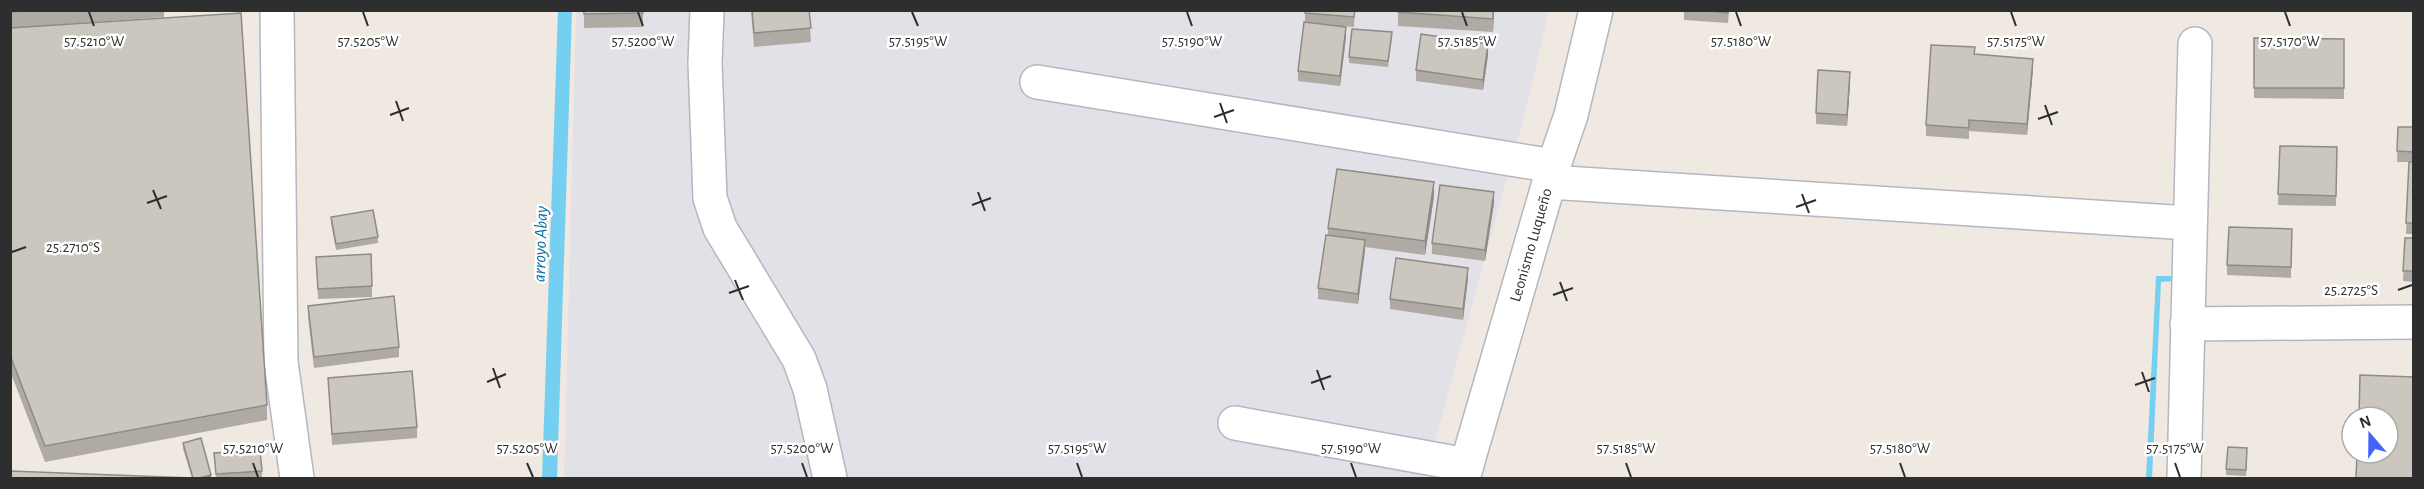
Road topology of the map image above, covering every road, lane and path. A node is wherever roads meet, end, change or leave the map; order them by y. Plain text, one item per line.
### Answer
1 (277, 10) edge
2 (706, 10) edge
3 (1596, 10) edge
4 (2195, 44) dead end
5 (1037, 82) dead end
6 (1551, 174) junction
7 (2189, 223) junction
8 (2414, 322) edge
9 (2187, 324) junction
10 (1235, 423) dead end
11 (1465, 472) edge
12 (297, 478) edge
13 (830, 478) edge
14 (2184, 478) edge

1 - 12 street
2 - 13 street
3 - 6 street, Leonismo Luqueño
4 - 7 street
5 - 6 street
6 - 7 street
6 - 11 street, Leonismo Luqueño
7 - 9 street
8 - 9 street
9 - 14 street
10 - 11 street

